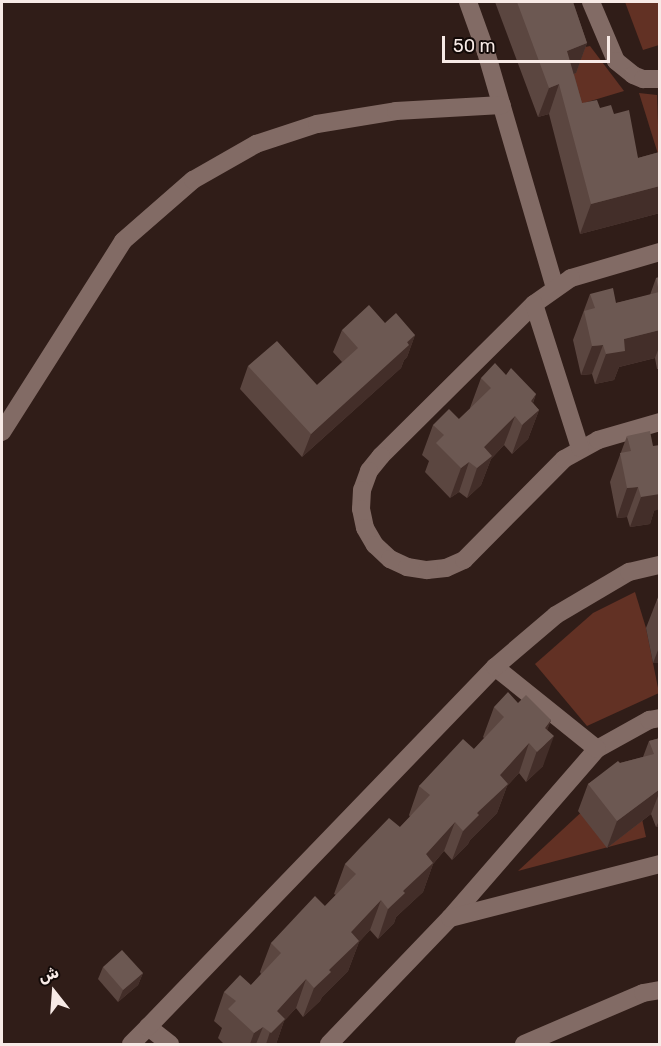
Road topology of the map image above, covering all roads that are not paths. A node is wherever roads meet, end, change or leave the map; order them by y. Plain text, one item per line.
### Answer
1 (468, 2) edge
2 (591, 2) edge
3 (660, 79) edge
4 (502, 105) junction
5 (660, 252) edge
6 (555, 288) junction
7 (534, 304) junction
8 (660, 422) edge
9 (2, 432) edge
10 (580, 448) junction
11 (660, 565) edge
12 (495, 667) junction
13 (660, 718) edge
14 (597, 749) junction
15 (660, 864) edge
16 (450, 918) junction
17 (660, 990) edge
18 (148, 1027) junction
19 (131, 1044) edge
20 (170, 1044) edge
21 (329, 1044) edge
22 (524, 1044) edge

1 - 4 street
2 - 3 street
4 - 6 street
4 - 9 street
5 - 6 street
6 - 7 street
7 - 10 street
7 - 10 street
8 - 10 street
11 - 12 street
12 - 14 street
12 - 18 street
13 - 14 street
14 - 16 street
15 - 16 street
16 - 21 street
17 - 22 street
18 - 19 street
18 - 20 street

